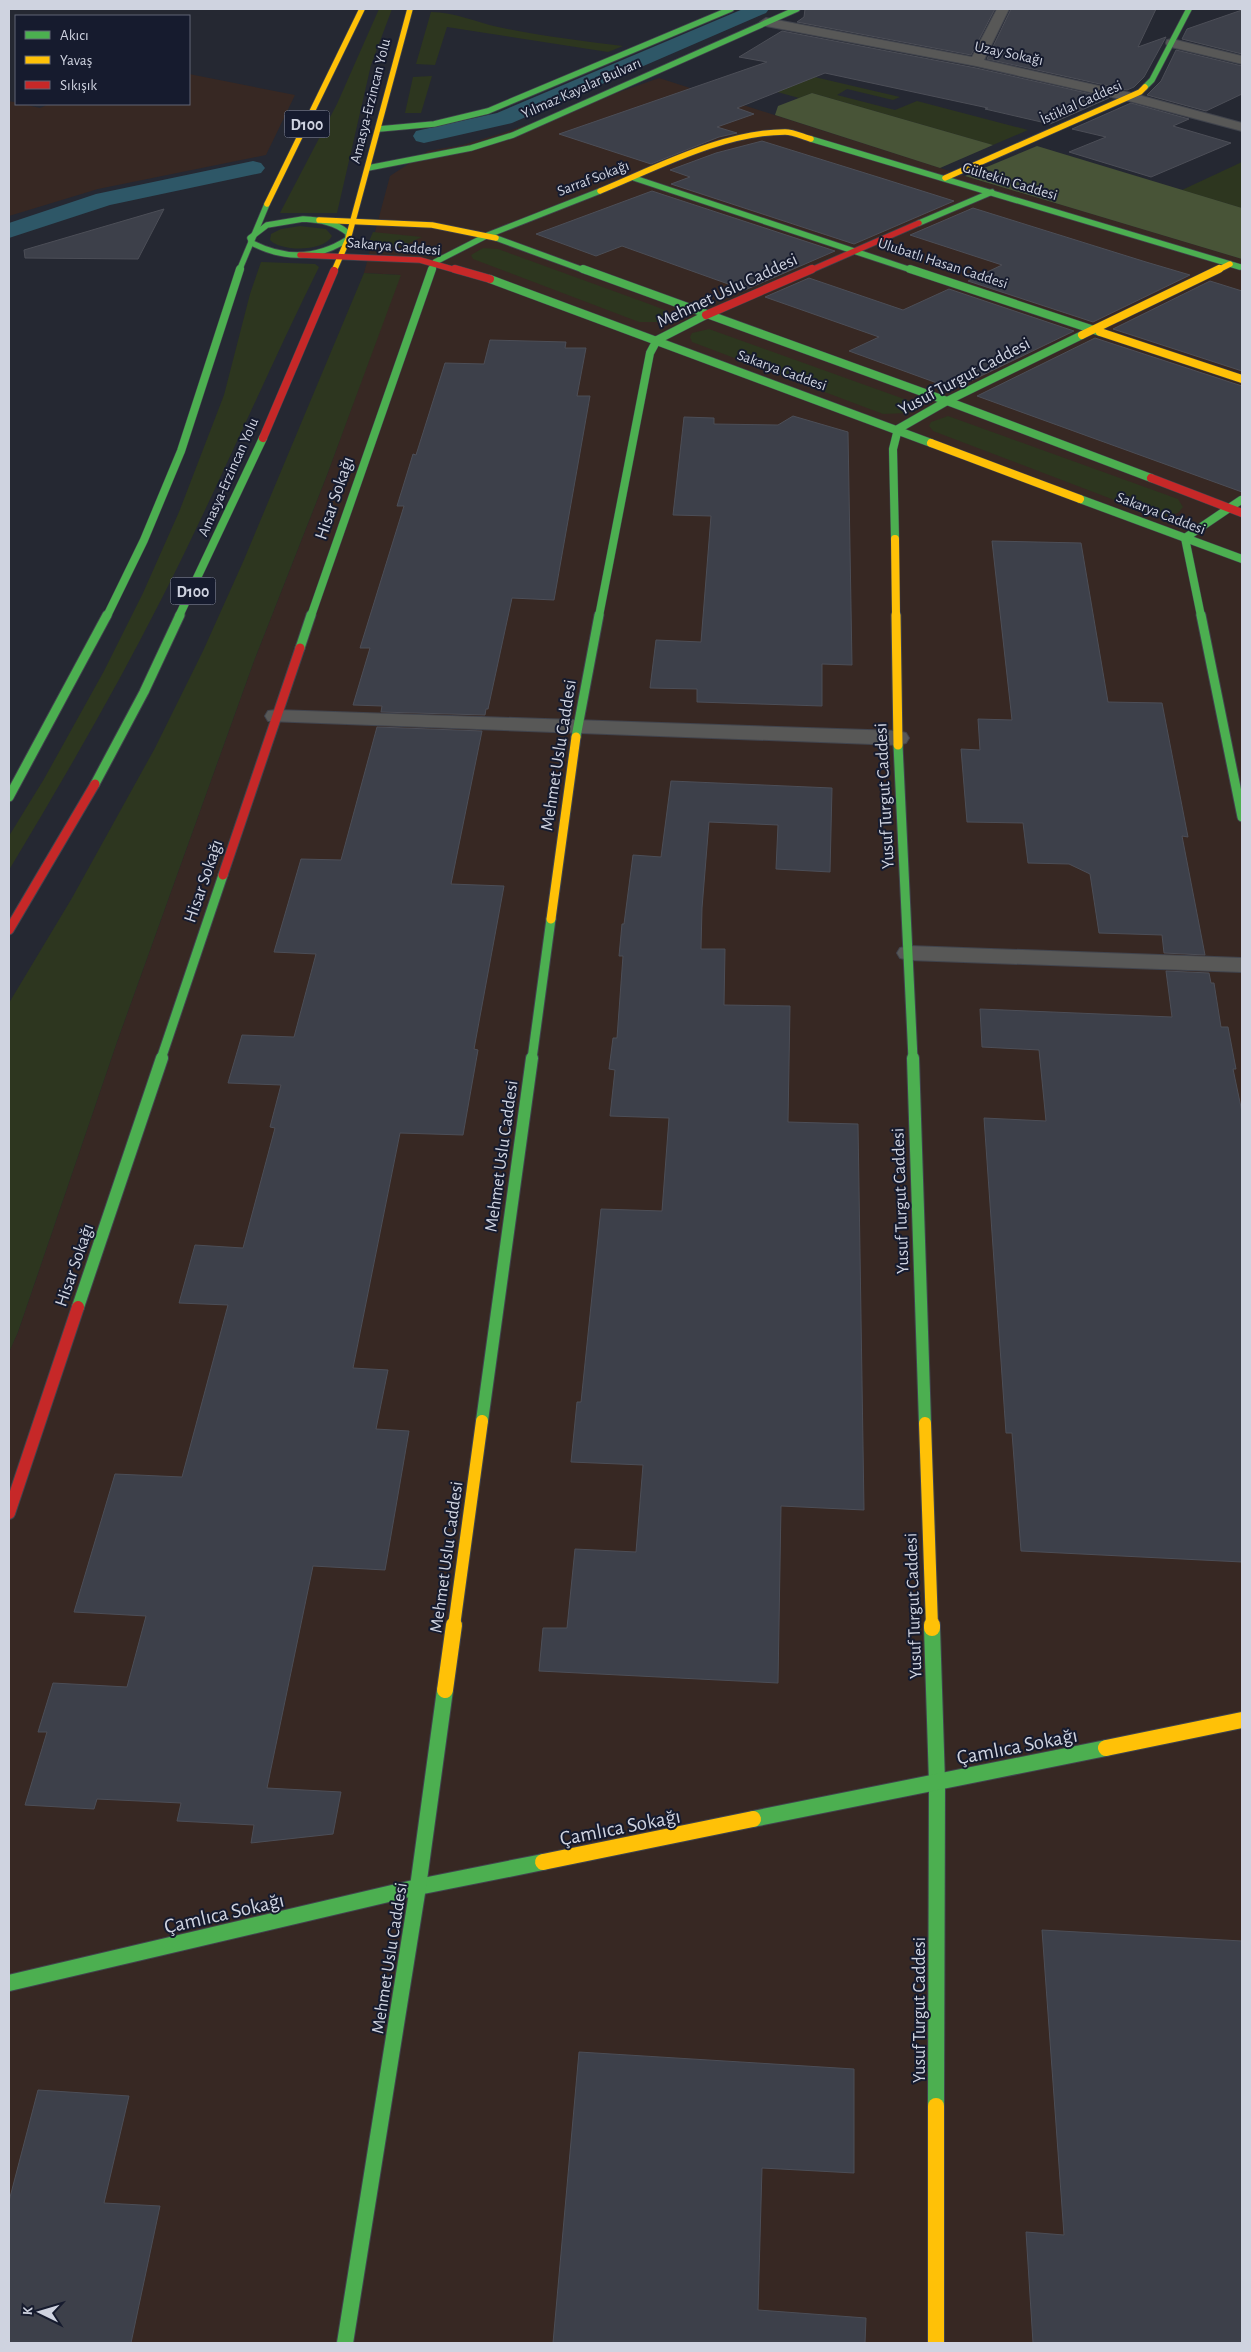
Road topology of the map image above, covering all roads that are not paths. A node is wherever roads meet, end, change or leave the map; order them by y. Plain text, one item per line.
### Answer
1 (362, 9) edge
2 (410, 9) edge
3 (731, 9) edge
4 (797, 9) edge
5 (1003, 9) edge
6 (1189, 9) edge
7 (766, 22) junction
8 (1172, 43) junction
9 (1242, 60) edge
10 (976, 62) junction
11 (1131, 97) junction
12 (1242, 127) edge
13 (379, 129) junction
14 (767, 133) joint
15 (368, 168) junction
16 (634, 178) junction
17 (945, 178) junction
18 (992, 192) junction
19 (319, 220) junction
20 (353, 221) junction
21 (488, 235) junction
22 (250, 238) junction
23 (348, 239) junction
24 (857, 250) junction
25 (300, 255) junction
26 (340, 256) junction
27 (435, 262) junction
28 (1230, 264) junction
29 (1242, 268) edge
30 (707, 314) junction
31 (1094, 329) junction
32 (658, 340) junction
33 (1242, 379) edge
34 (947, 401) junction
35 (898, 430) junction
36 (1242, 499) edge
37 (1228, 508) junction
38 (1242, 513) edge
39 (1185, 538) junction
40 (1242, 559) edge
41 (276, 716) junction
42 (578, 726) junction
43 (898, 738) junction
44 (9, 797) edge
45 (1242, 817) edge
46 (9, 930) edge
47 (909, 953) junction
48 (1242, 965) edge
49 (9, 1513) edge
50 (1242, 1720) edge
51 (937, 1782) junction
52 (418, 1886) junction
53 (9, 1983) edge
54 (345, 2343) edge
55 (936, 2343) edge

1 - 22 main road, Amasya-Erzincan Yolu / D100
2 - 13 main road, Amasya-Erzincan Yolu / D100
3 - 13 main road, Yılmaz Kayalar Bulvarı
4 - 7 main road, Yılmaz Kayalar Bulvarı
5 - 10 street
6 - 8 main road, İstiklal Caddesi
7 - 10 street, Uzay Sokağı
7 - 15 main road, Yılmaz Kayalar Bulvarı
8 - 9 street
8 - 11 main road, İstiklal Caddesi
10 - 11 street, Uzay Sokağı
11 - 12 street, Uzay Sokağı
11 - 17 main road, İstiklal Caddesi
13 - 15 main road, Amasya-Erzincan Yolu / D100
14 - 16 main road, Sarraf Sokağı
14 - 17 main road, Gültekin Caddesi
15 - 20 main road, Amasya-Erzincan Yolu / D100
16 - 21 main road, Sarraf Sokağı
16 - 24 main road, Ulubatlı Hasan Caddesi
17 - 18 main road, Gültekin Caddesi
18 - 24 main road, Mehmet Uslu Caddesi
18 - 28 main road, Gültekin Caddesi
19 - 20 main road, Sakarya Caddesi
19 - 22 main road
19 - 23 main road
20 - 21 main road, Sakarya Caddesi
20 - 23 main road, Amasya-Erzincan Yolu / D100
21 - 27 main road, Sarraf Sokağı
21 - 30 main road, Sakarya Caddesi
22 - 25 main road
22 - 44 main road, Amasya-Erzincan Yolu / D100
23 - 25 main road
23 - 26 main road, Amasya-Erzincan Yolu / D100
24 - 30 main road, Mehmet Uslu Caddesi
24 - 31 main road, Ulubatlı Hasan Caddesi
25 - 26 main road, Sakarya Caddesi
26 - 27 main road, Sakarya Caddesi
26 - 46 main road, Amasya-Erzincan Yolu / D100
27 - 32 main road, Sakarya Caddesi
27 - 41 main road, Hisar Sokağı
28 - 29 main road, Gültekin Caddesi
28 - 31 main road, Yusuf Turgut Caddesi
30 - 32 main road, Mehmet Uslu Caddesi
30 - 34 main road, Sakarya Caddesi
31 - 33 main road, Ulubatlı Hasan Caddesi
31 - 34 main road, Yusuf Turgut Caddesi
32 - 35 main road, Sakarya Caddesi
32 - 42 main road, Mehmet Uslu Caddesi
34 - 35 main road, Yusuf Turgut Caddesi
34 - 37 main road, Sakarya Caddesi
35 - 39 main road, Sakarya Caddesi
35 - 43 main road, Yusuf Turgut Caddesi
36 - 37 main road
37 - 38 main road, Sakarya Caddesi
37 - 39 main road
39 - 40 main road, Sakarya Caddesi
39 - 45 main road
41 - 42 street
41 - 49 main road, Hisar Sokağı
42 - 43 street
42 - 52 main road, Mehmet Uslu Caddesi
43 - 47 main road, Yusuf Turgut Caddesi
47 - 48 street
47 - 51 main road, Yusuf Turgut Caddesi
50 - 51 main road, Çamlıca Sokağı
51 - 52 main road, Çamlıca Sokağı
51 - 55 main road, Yusuf Turgut Caddesi
52 - 53 main road, Çamlıca Sokağı
52 - 54 main road, Mehmet Uslu Caddesi

